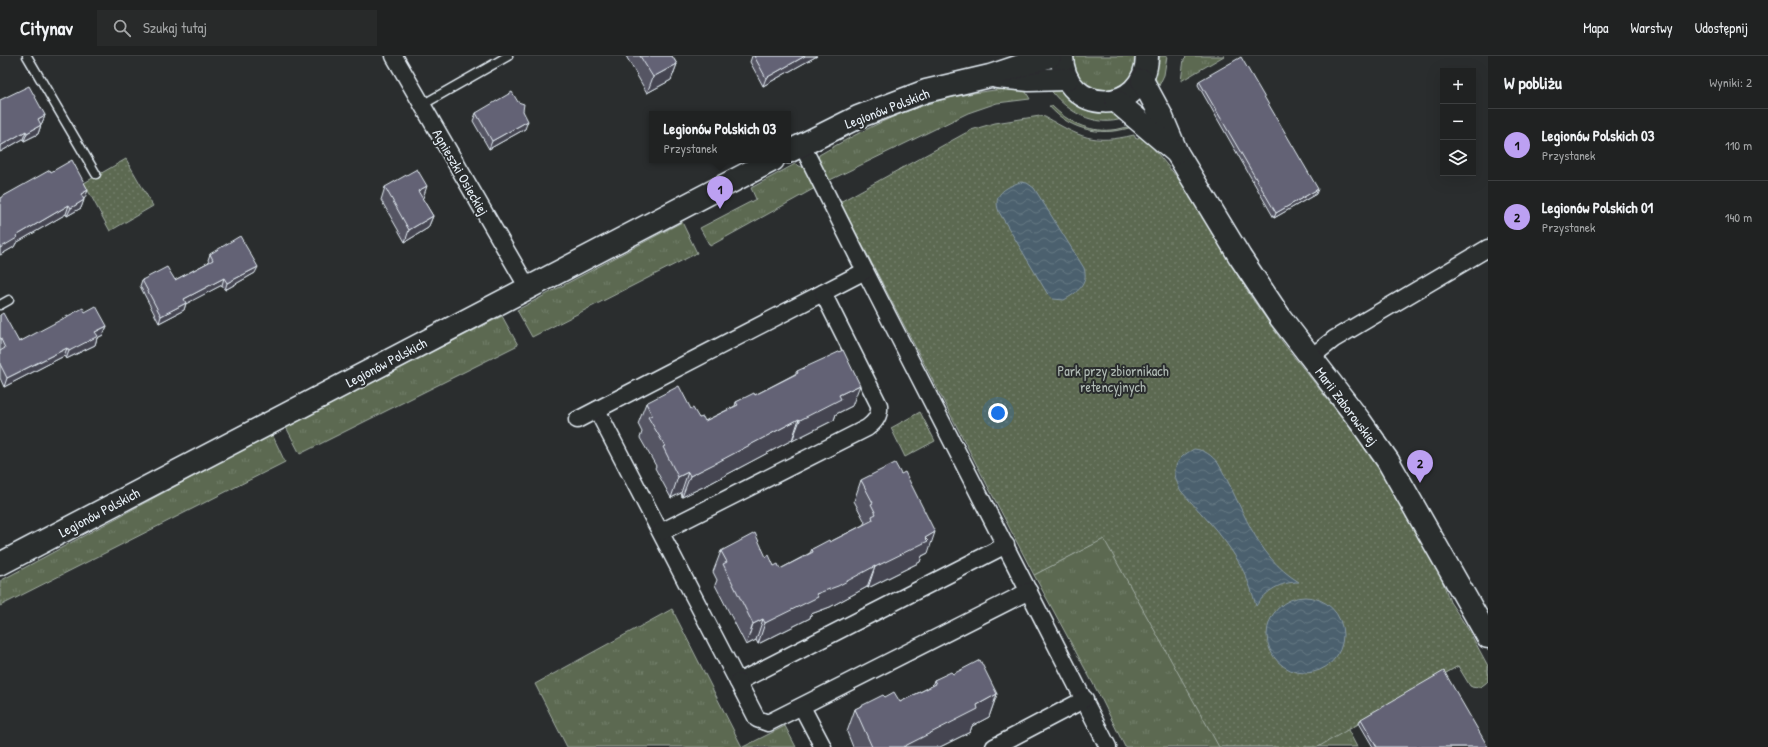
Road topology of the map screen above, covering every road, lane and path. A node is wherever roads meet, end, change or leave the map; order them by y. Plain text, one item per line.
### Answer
1 (27, 56) edge
2 (394, 56) edge
3 (508, 56) edge
4 (1050, 56) edge
5 (1062, 56) edge
6 (1147, 56) edge
7 (990, 76) junction
8 (1066, 79) junction
9 (1142, 80) junction
10 (1116, 101) junction
11 (422, 105) junction
12 (795, 148) edge
13 (1177, 153) junction
14 (767, 163) edge
15 (96, 174) dead end
16 (1488, 248) edge
17 (865, 271) junction
18 (528, 288) junction
19 (822, 293) junction
20 (9, 300) dead end
21 (0, 305) edge
22 (1310, 358) junction
23 (596, 410) junction
24 (576, 420) dead end
25 (661, 532) junction
26 (1006, 545) junction
27 (0, 564) edge
28 (1030, 591) junction
29 (1488, 637) edge
30 (738, 682) junction
31 (1085, 699) junction
32 (802, 707) junction
33 (823, 747) edge
34 (994, 747) edge
35 (1108, 747) edge

1 - 15 lane
2 - 11 street, Agnieszki Osieckiej
3 - 11 lane
4 - 7 street, Legionów Polskich
5 - 8 street
6 - 9 street
7 - 8 street, Legionów Polskich
7 - 12 street, Legionów Polskich
8 - 10 street
9 - 10 street
9 - 13 street
10 - 13 street
11 - 18 street, Agnieszki Osieckiej
12 - 17 street
13 - 22 street
14 - 18 street, Legionów Polskich
16 - 22 street, Marii Zaborowskiej
17 - 19 street
17 - 26 street
18 - 27 street, Legionów Polskich
19 - 23 street
19 - 25 street
20 - 21 lane
22 - 29 street, Marii Zaborowskiej
23 - 24 street
23 - 25 street
25 - 30 street
26 - 28 street
26 - 30 street
28 - 31 street
28 - 32 street
30 - 32 street
31 - 34 street
31 - 35 street
32 - 33 street

